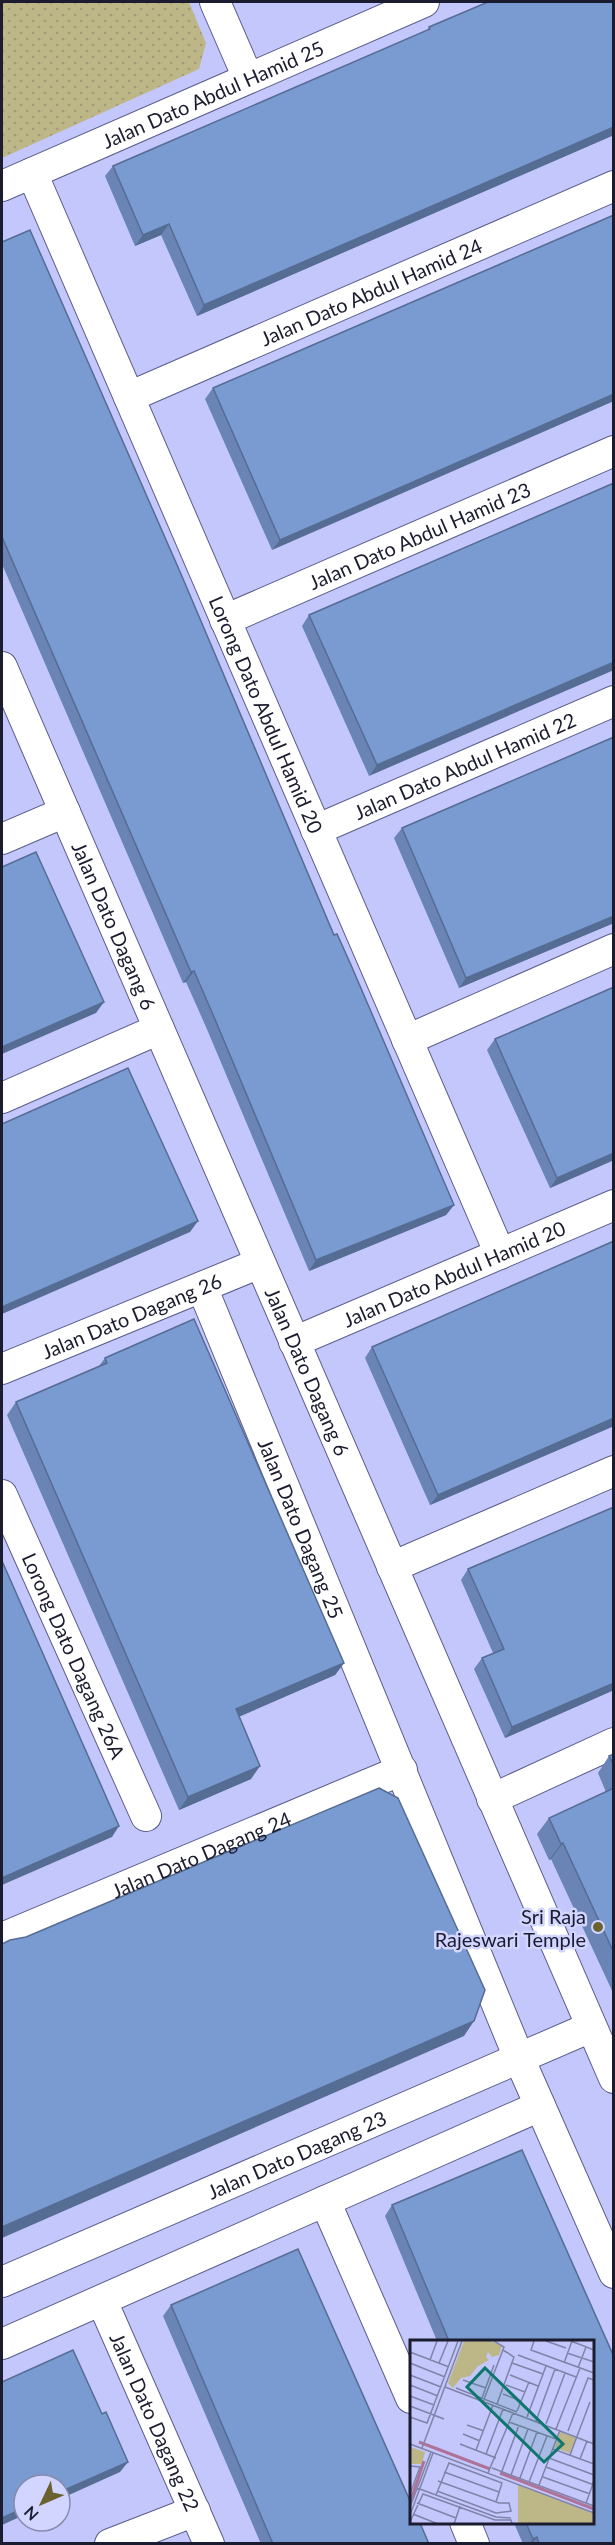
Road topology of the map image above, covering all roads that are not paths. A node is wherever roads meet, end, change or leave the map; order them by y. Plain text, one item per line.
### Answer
1 (215, 2) edge
2 (424, 2) edge
3 (248, 78) junction
4 (32, 173) junction
5 (2, 186) edge
6 (614, 186) edge
7 (129, 397) junction
8 (614, 451) edge
9 (225, 620) junction
10 (2, 667) edge
11 (614, 701) edge
12 (65, 812) junction
13 (316, 831) junction
14 (2, 839) edge
15 (614, 949) edge
16 (159, 1029) junction
17 (407, 1040) junction
18 (2, 1098) edge
19 (614, 1205) edge
20 (500, 1254) junction
21 (260, 1263) junction
22 (202, 1287) junction
23 (294, 1342) junction
24 (2, 1369) edge
25 (614, 1471) edge
26 (2, 1495) edge
27 (392, 1567) junction
28 (614, 1743) edge
29 (402, 1770) junction
30 (492, 1799) junction
31 (146, 1816) dead end
32 (2, 1938) edge
33 (591, 2027) junction
34 (519, 2058) junction
35 (614, 2078) edge
36 (540, 2106) junction
37 (325, 2201) junction
38 (614, 2273) edge
39 (2, 2282) edge
40 (102, 2301) junction
41 (2, 2344) edge
42 (410, 2396) edge
43 (195, 2511) junction
44 (465, 2524) edge
45 (110, 2544) edge
46 (209, 2544) edge
47 (474, 2544) edge

1 - 3 street
2 - 3 street, Jalan Dato Abdul Hamid 25
3 - 4 street, Jalan Dato Abdul Hamid 25
4 - 5 street, Jalan Dato Abdul Hamid 25
4 - 7 street, Lorong Dato Abdul Hamid 20
6 - 7 street, Jalan Dato Abdul Hamid 24
7 - 9 street, Lorong Dato Abdul Hamid 20
8 - 9 street, Jalan Dato Abdul Hamid 23
9 - 13 street, Lorong Dato Abdul Hamid 20
10 - 12 street, Jalan Dato Dagang 6
11 - 13 street, Jalan Dato Abdul Hamid 22
12 - 14 street
12 - 16 street, Jalan Dato Dagang 6
13 - 17 street, Lorong Dato Abdul Hamid 20
15 - 17 street
16 - 18 street
16 - 21 street, Jalan Dato Dagang 6
17 - 20 street, Lorong Dato Abdul Hamid 20
19 - 20 street, Jalan Dato Abdul Hamid 20
20 - 23 street, Jalan Dato Abdul Hamid 20
21 - 22 street, Jalan Dato Dagang 26
21 - 23 street, Jalan Dato Dagang 6
22 - 24 street, Jalan Dato Dagang 26
22 - 29 street, Jalan Dato Dagang 25
23 - 27 street, Jalan Dato Dagang 6
25 - 27 street
26 - 31 street, Lorong Dato Dagang 26A
27 - 30 street, Jalan Dato Dagang 6
28 - 30 street
29 - 32 street, Jalan Dato Dagang 24
29 - 34 street, Jalan Dato Dagang 25
30 - 33 street, Jalan Dato Dagang 6
33 - 34 street, Jalan Dato Dagang 23
33 - 35 street, Jalan Dato Dagang 6
34 - 36 street
34 - 39 street, Jalan Dato Dagang 23
36 - 37 street
36 - 38 street
37 - 40 street
37 - 42 street
40 - 41 street
40 - 43 street, Jalan Dato Dagang 22
43 - 45 street
43 - 46 street, Jalan Dato Dagang 22
44 - 47 street

